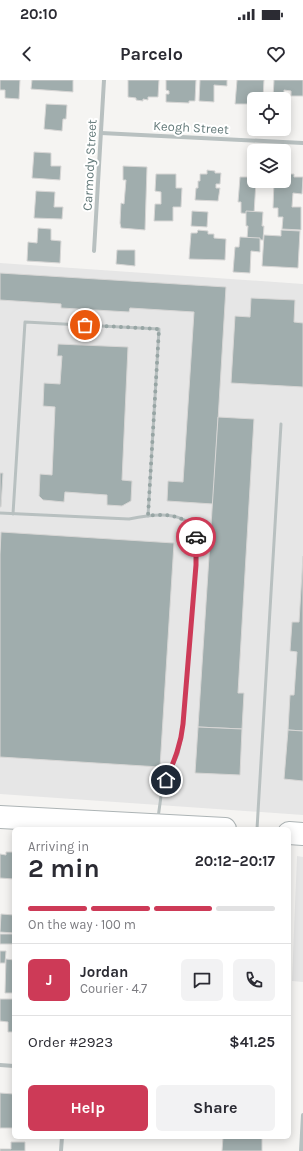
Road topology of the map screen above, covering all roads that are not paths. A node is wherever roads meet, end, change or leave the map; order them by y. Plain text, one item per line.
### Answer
1 (104, 80) edge
2 (101, 132) junction
3 (303, 143) edge
4 (94, 251) dead end
5 (281, 424) dead end
6 (0, 513) edge
7 (13, 514) junction
8 (148, 516) junction
9 (0, 817) edge
10 (84, 825) edge
11 (158, 825) junction
12 (192, 827) edge
13 (257, 827) edge
14 (291, 833) edge
15 (303, 834) edge
16 (0, 1065) edge
17 (12, 1066) edge
18 (303, 1115) edge
19 (62, 1139) edge
20 (61, 1151) edge
21 (301, 1151) edge

1 - 2 street, Carmody Street
2 - 3 street, Keogh Street
2 - 4 street, Carmody Street
5 - 13 lane
6 - 7 lane
7 - 8 lane
7 - 8 lane
8 - 11 lane
9 - 10 main road
10 - 11 main road
11 - 12 main road
14 - 15 main road
16 - 17 street
18 - 21 street
19 - 20 street

